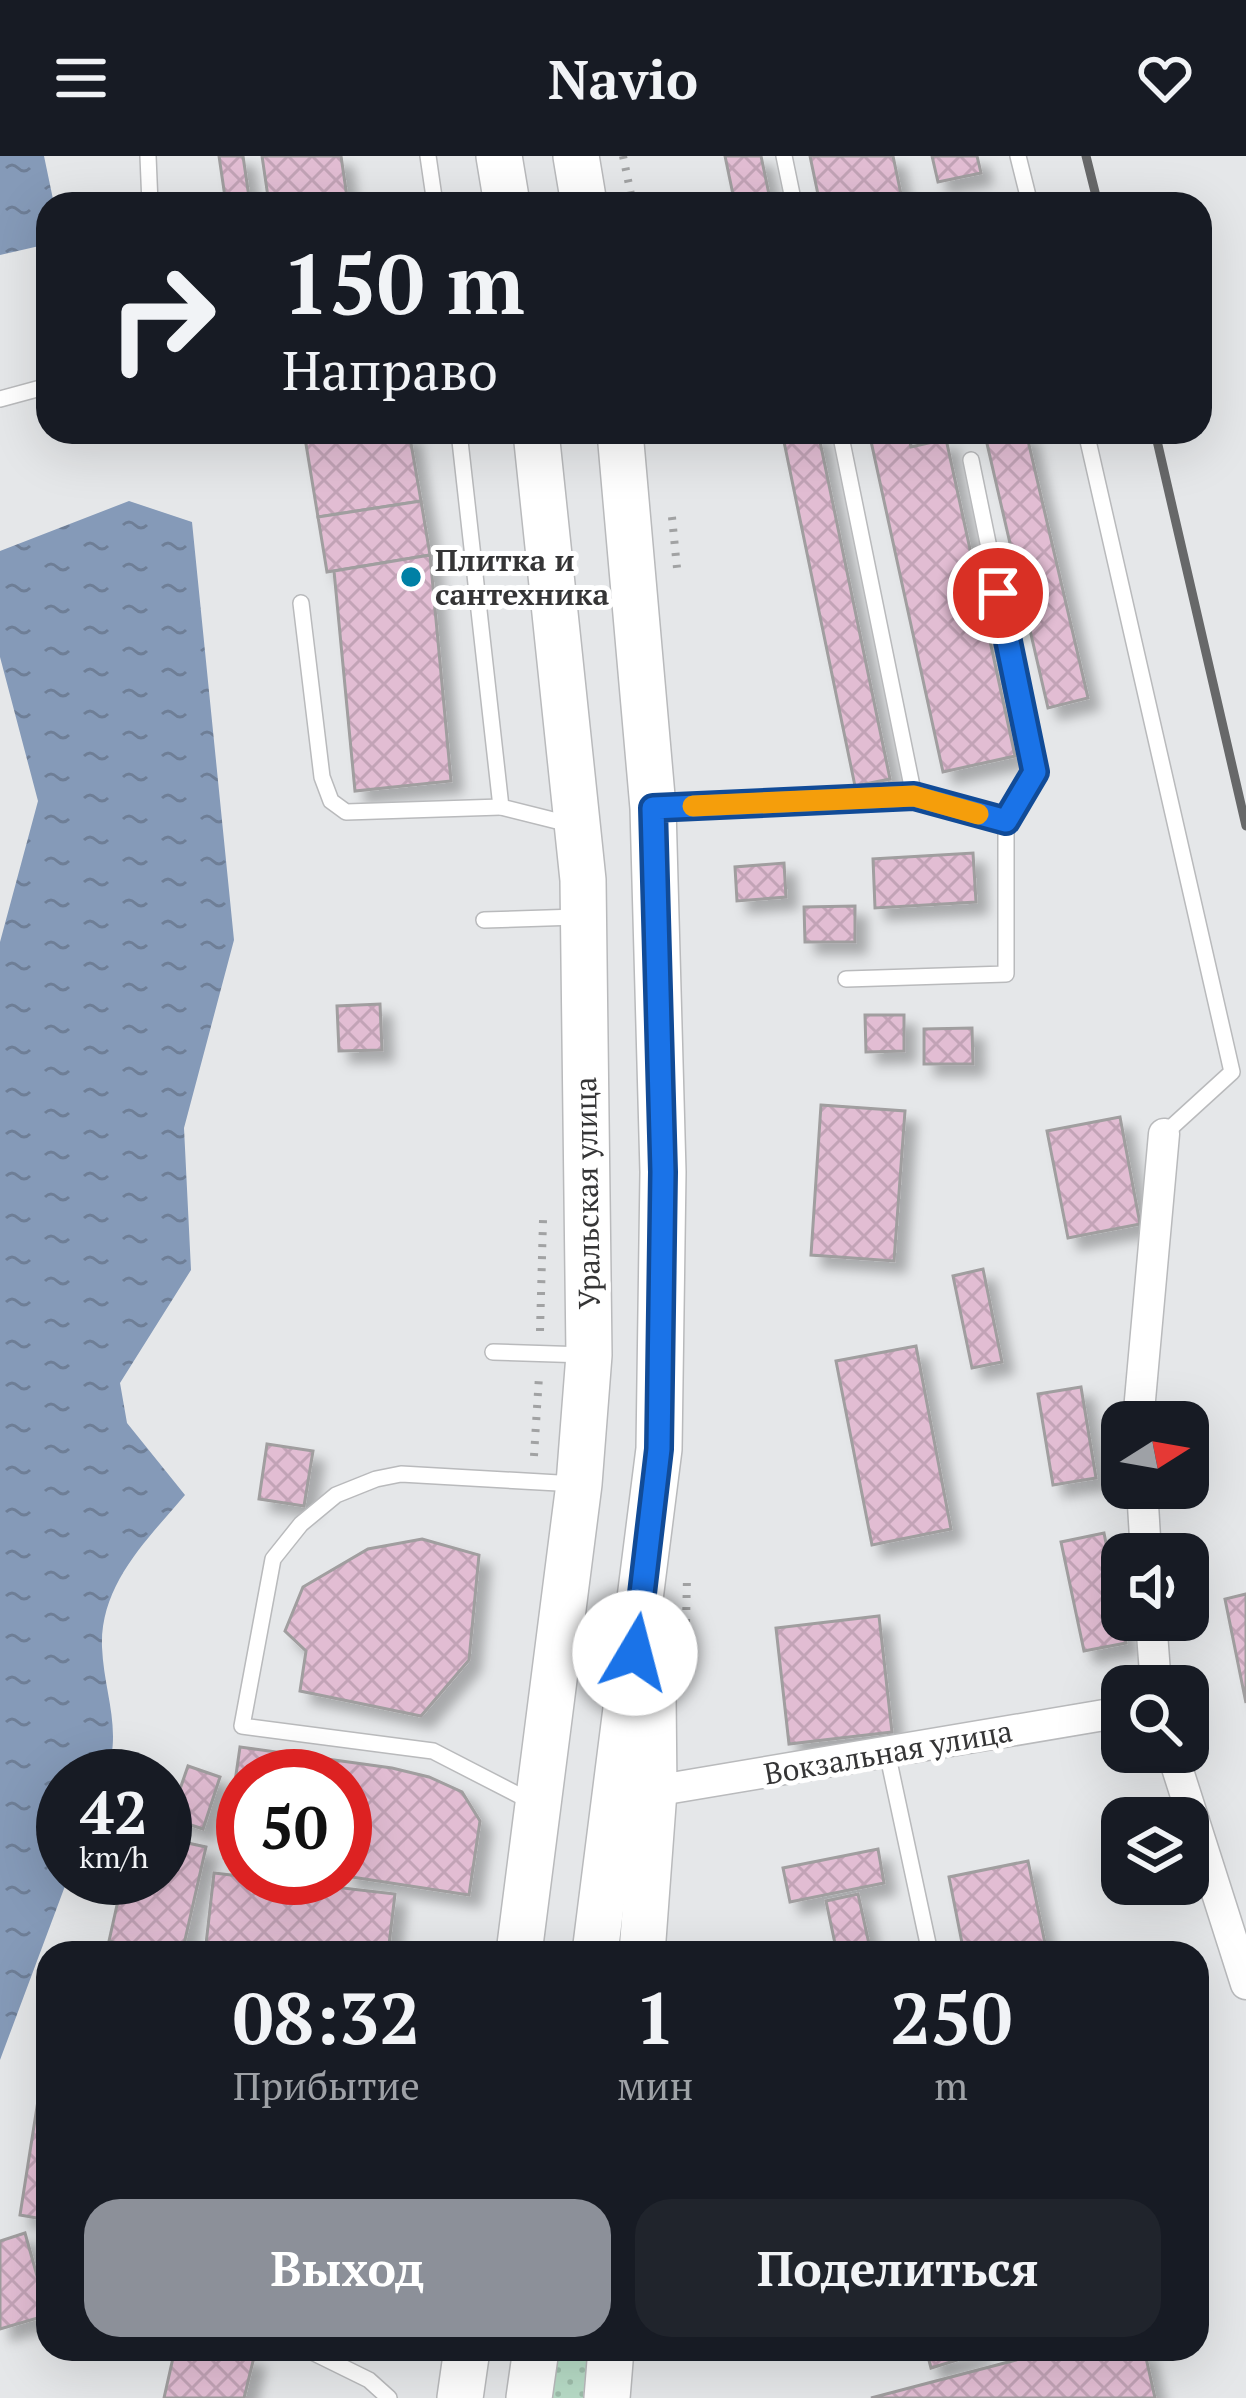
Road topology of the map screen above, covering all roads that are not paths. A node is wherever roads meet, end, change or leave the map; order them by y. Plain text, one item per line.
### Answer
1 (148, 156) edge
2 (428, 156) edge
3 (499, 156) edge
4 (576, 156) edge
5 (784, 156) edge
6 (1018, 156) edge
7 (150, 192) edge
8 (433, 192) edge
9 (505, 192) edge
10 (582, 192) edge
11 (792, 192) edge
12 (1027, 192) edge
13 (36, 389) edge
14 (0, 399) edge
15 (460, 444) edge
16 (537, 444) edge
17 (621, 444) edge
18 (842, 444) edge
19 (1089, 444) edge
20 (971, 460) dead end
21 (301, 603) dead end
22 (914, 796) junction
23 (500, 807) junction
24 (653, 808) junction
25 (1006, 821) junction
26 (578, 826) junction
27 (584, 916) junction
28 (484, 920) dead end
29 (846, 980) dead end
30 (1164, 1134) joint
31 (493, 1352) dead end
32 (589, 1354) junction
33 (1140, 1401) edge
34 (579, 1484) junction
35 (652, 1524) junction
36 (1101, 1716) edge
37 (887, 1752) junction
38 (1179, 1773) edge
39 (654, 1791) junction
40 (540, 1807) junction
41 (521, 1941) edge
42 (597, 1941) edge
43 (643, 1941) edge
44 (927, 1941) edge
45 (1246, 1984) edge
46 (330, 2361) edge
47 (465, 2361) edge
48 (534, 2361) edge
49 (610, 2361) edge
50 (389, 2398) edge
51 (460, 2398) edge
52 (529, 2398) edge
53 (608, 2398) edge

1 - 7 lane
2 - 8 lane
3 - 9 main road
4 - 10 main road
5 - 11 lane
6 - 12 lane
13 - 14 lane
15 - 23 lane
16 - 26 main road, Уральская улица
17 - 24 main road
18 - 22 lane
19 - 30 lane
20 - 25 lane
21 - 23 lane
22 - 24 lane
22 - 25 lane
23 - 26 lane
24 - 35 main road
25 - 29 lane
26 - 27 main road, Уральская улица
27 - 28 lane
27 - 32 main road, Уральская улица
30 - 33 street
31 - 32 lane
32 - 34 main road, Уральская улица
34 - 40 main road, Уральская улица
34 - 40 lane
35 - 39 main road
35 - 42 main road
36 - 37 street, Вокзальная улица
37 - 39 street, Вокзальная улица
37 - 44 lane
38 - 45 street
39 - 43 main road
40 - 41 main road, Уральская улица
46 - 50 lane
47 - 51 main road
48 - 52 main road
49 - 53 main road

